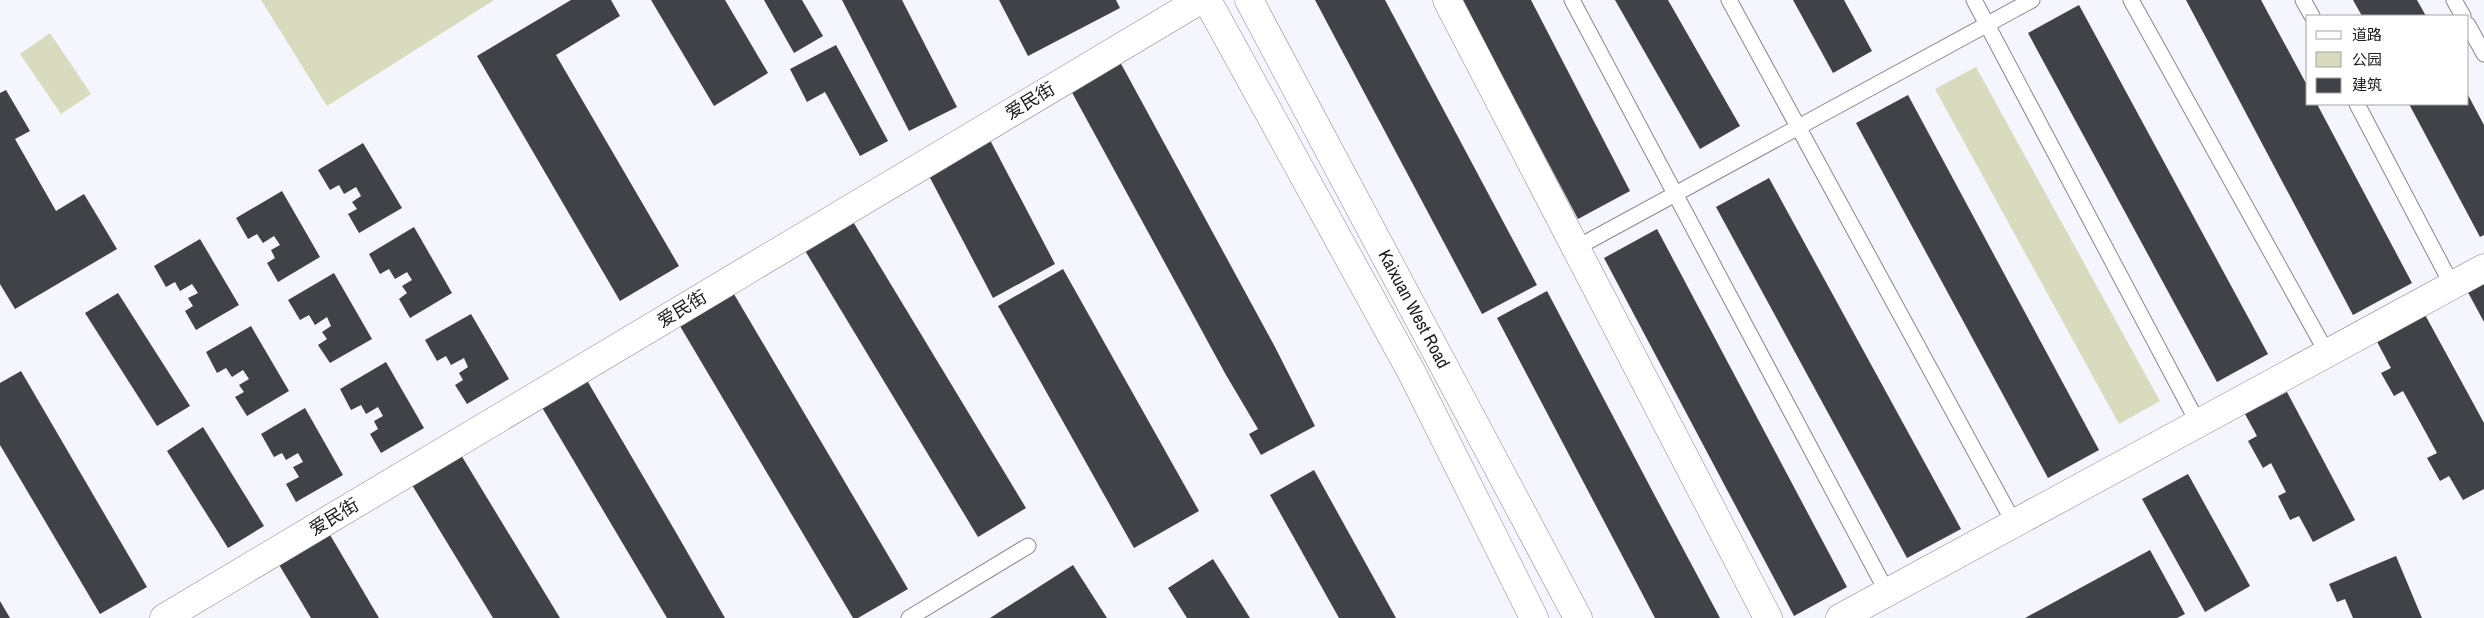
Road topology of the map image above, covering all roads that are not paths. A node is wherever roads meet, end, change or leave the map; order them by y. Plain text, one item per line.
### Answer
1 (1200, 0) edge
2 (1207, 0) edge
3 (1249, 0) edge
4 (1447, 0) edge
5 (1572, 0) edge
6 (1729, 0) edge
7 (1974, 0) edge
8 (2032, 0) edge
9 (2131, 0) edge
10 (2303, 0) edge
11 (2454, 0) edge
12 (2311, 15) edge
13 (2462, 15) edge
14 (1987, 25) junction
15 (2469, 27) edge
16 (2484, 54) edge
17 (2358, 105) edge
18 (1798, 127) junction
19 (1675, 194) junction
20 (1576, 248) junction
21 (2484, 268) edge
22 (2452, 286) junction
23 (2327, 353) junction
24 (2198, 424) junction
25 (2014, 523) junction
26 (1028, 546) dead end
27 (1887, 592) junction
28 (164, 618) edge
29 (908, 618) edge
30 (1534, 618) edge
31 (1578, 618) edge
32 (1768, 618) edge
33 (1840, 618) edge

1 - 28 street, 爱民街
2 - 30 street, Kaixuan West Road
3 - 31 street, Kaixuan West Road
4 - 20 street
5 - 19 lane
6 - 18 lane
7 - 14 lane
8 - 14 lane
9 - 23 lane
10 - 12 lane
11 - 13 lane
14 - 18 lane
14 - 24 lane
15 - 16 lane
17 - 22 lane
18 - 19 lane
18 - 25 lane
19 - 20 lane
19 - 27 lane
20 - 32 street
21 - 22 street
22 - 23 street
23 - 24 street
24 - 25 street
25 - 27 street
26 - 29 lane
27 - 33 street

